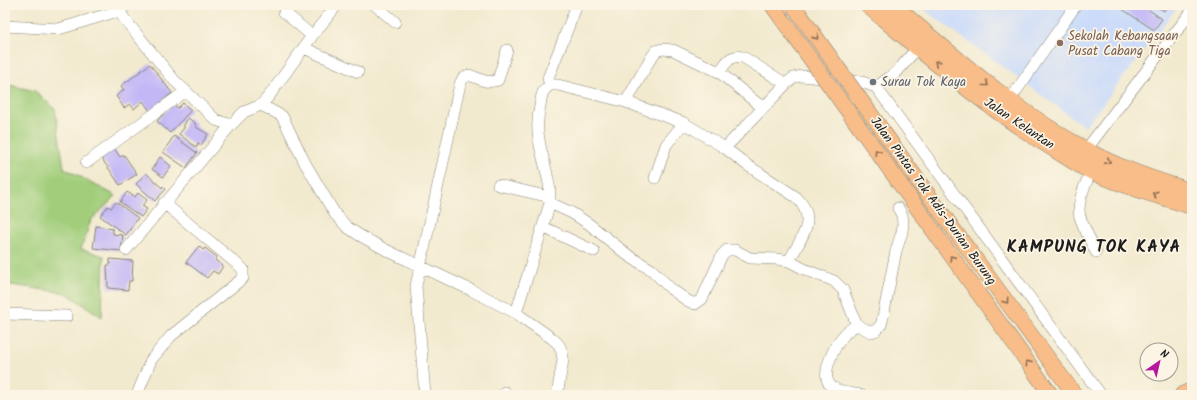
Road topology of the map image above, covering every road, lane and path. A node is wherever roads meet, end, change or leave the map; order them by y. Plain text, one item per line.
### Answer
1 (336, 5) edge
2 (375, 5) edge
3 (577, 5) edge
4 (772, 5) edge
5 (793, 5) edge
6 (868, 5) edge
7 (892, 5) edge
8 (1076, 5) edge
9 (123, 8) edge
10 (1192, 11) edge
11 (284, 12) dead end
12 (395, 22) dead end
13 (5, 26) edge
14 (312, 36) junction
15 (918, 47) junction
16 (304, 48) junction
17 (507, 50) dead end
18 (358, 72) dead end
19 (719, 72) junction
20 (786, 84) junction
21 (550, 85) junction
22 (876, 87) junction
23 (186, 91) junction
24 (1010, 101) junction
25 (626, 102) junction
26 (261, 105) junction
27 (763, 108) junction
28 (684, 123) junction
29 (231, 125) junction
30 (725, 148) junction
31 (1085, 151) junction
32 (86, 163) dead end
33 (1091, 171) junction
34 (655, 178) dead end
35 (498, 185) dead end
36 (1192, 192) edge
37 (550, 200) junction
38 (164, 203) junction
39 (1192, 206) edge
40 (898, 208) dead end
41 (543, 227) junction
42 (126, 250) dead end
43 (594, 251) dead end
44 (1096, 252) dead end
45 (789, 260) junction
46 (420, 266) junction
47 (516, 313) junction
48 (5, 314) edge
49 (67, 316) dead end
50 (857, 326) junction
51 (1192, 391) edge
52 (137, 395) edge
53 (425, 395) edge
54 (557, 395) edge
55 (861, 395) edge
56 (1051, 395) edge
57 (1075, 395) edge
58 (1101, 395) edge
59 (1183, 395) edge

1 - 14 street
2 - 12 street
3 - 21 street
56 -> 4 main road, Jalan Pintas Tok Adis-Durian Burung, bridge
5 -> 57 main road, Jalan Pintas Tok Adis-Durian Burung, bridge
6 - 15 highway, Jalan Kelantan
7 -> 24 highway, Jalan Kelantan
8 - 24 street
9 - 13 street
9 - 23 street
10 - 31 street
11 - 14 street
14 - 16 street
15 - 22 street
33 -> 15 highway, Jalan Kelantan
16 - 18 street
16 - 26 street
17 - 46 street
19 - 20 street
19 - 25 street
19 - 27 street
20 - 22 street
20 - 27 street
21 - 25 street
21 - 37 street
22 - 58 street
23 - 29 street
23 - 32 street
24 - 31 highway, Jalan Kelantan
25 - 28 street
26 - 29 street
26 - 46 street
27 - 30 street
28 - 30 street
28 - 34 street
29 - 38 street
30 - 45 street
31 -> 36 highway, Jalan Kelantan
39 -> 33 highway, Jalan Kelantan
33 - 44 street
35 - 37 street
37 - 41 street
37 - 45 street
38 - 42 street
38 - 52 street
40 - 50 street
41 - 43 street
41 - 47 street
45 - 50 street
46 - 47 street
46 - 53 street
47 - 54 street
48 - 49 street
50 - 55 street
51 - 59 highway

